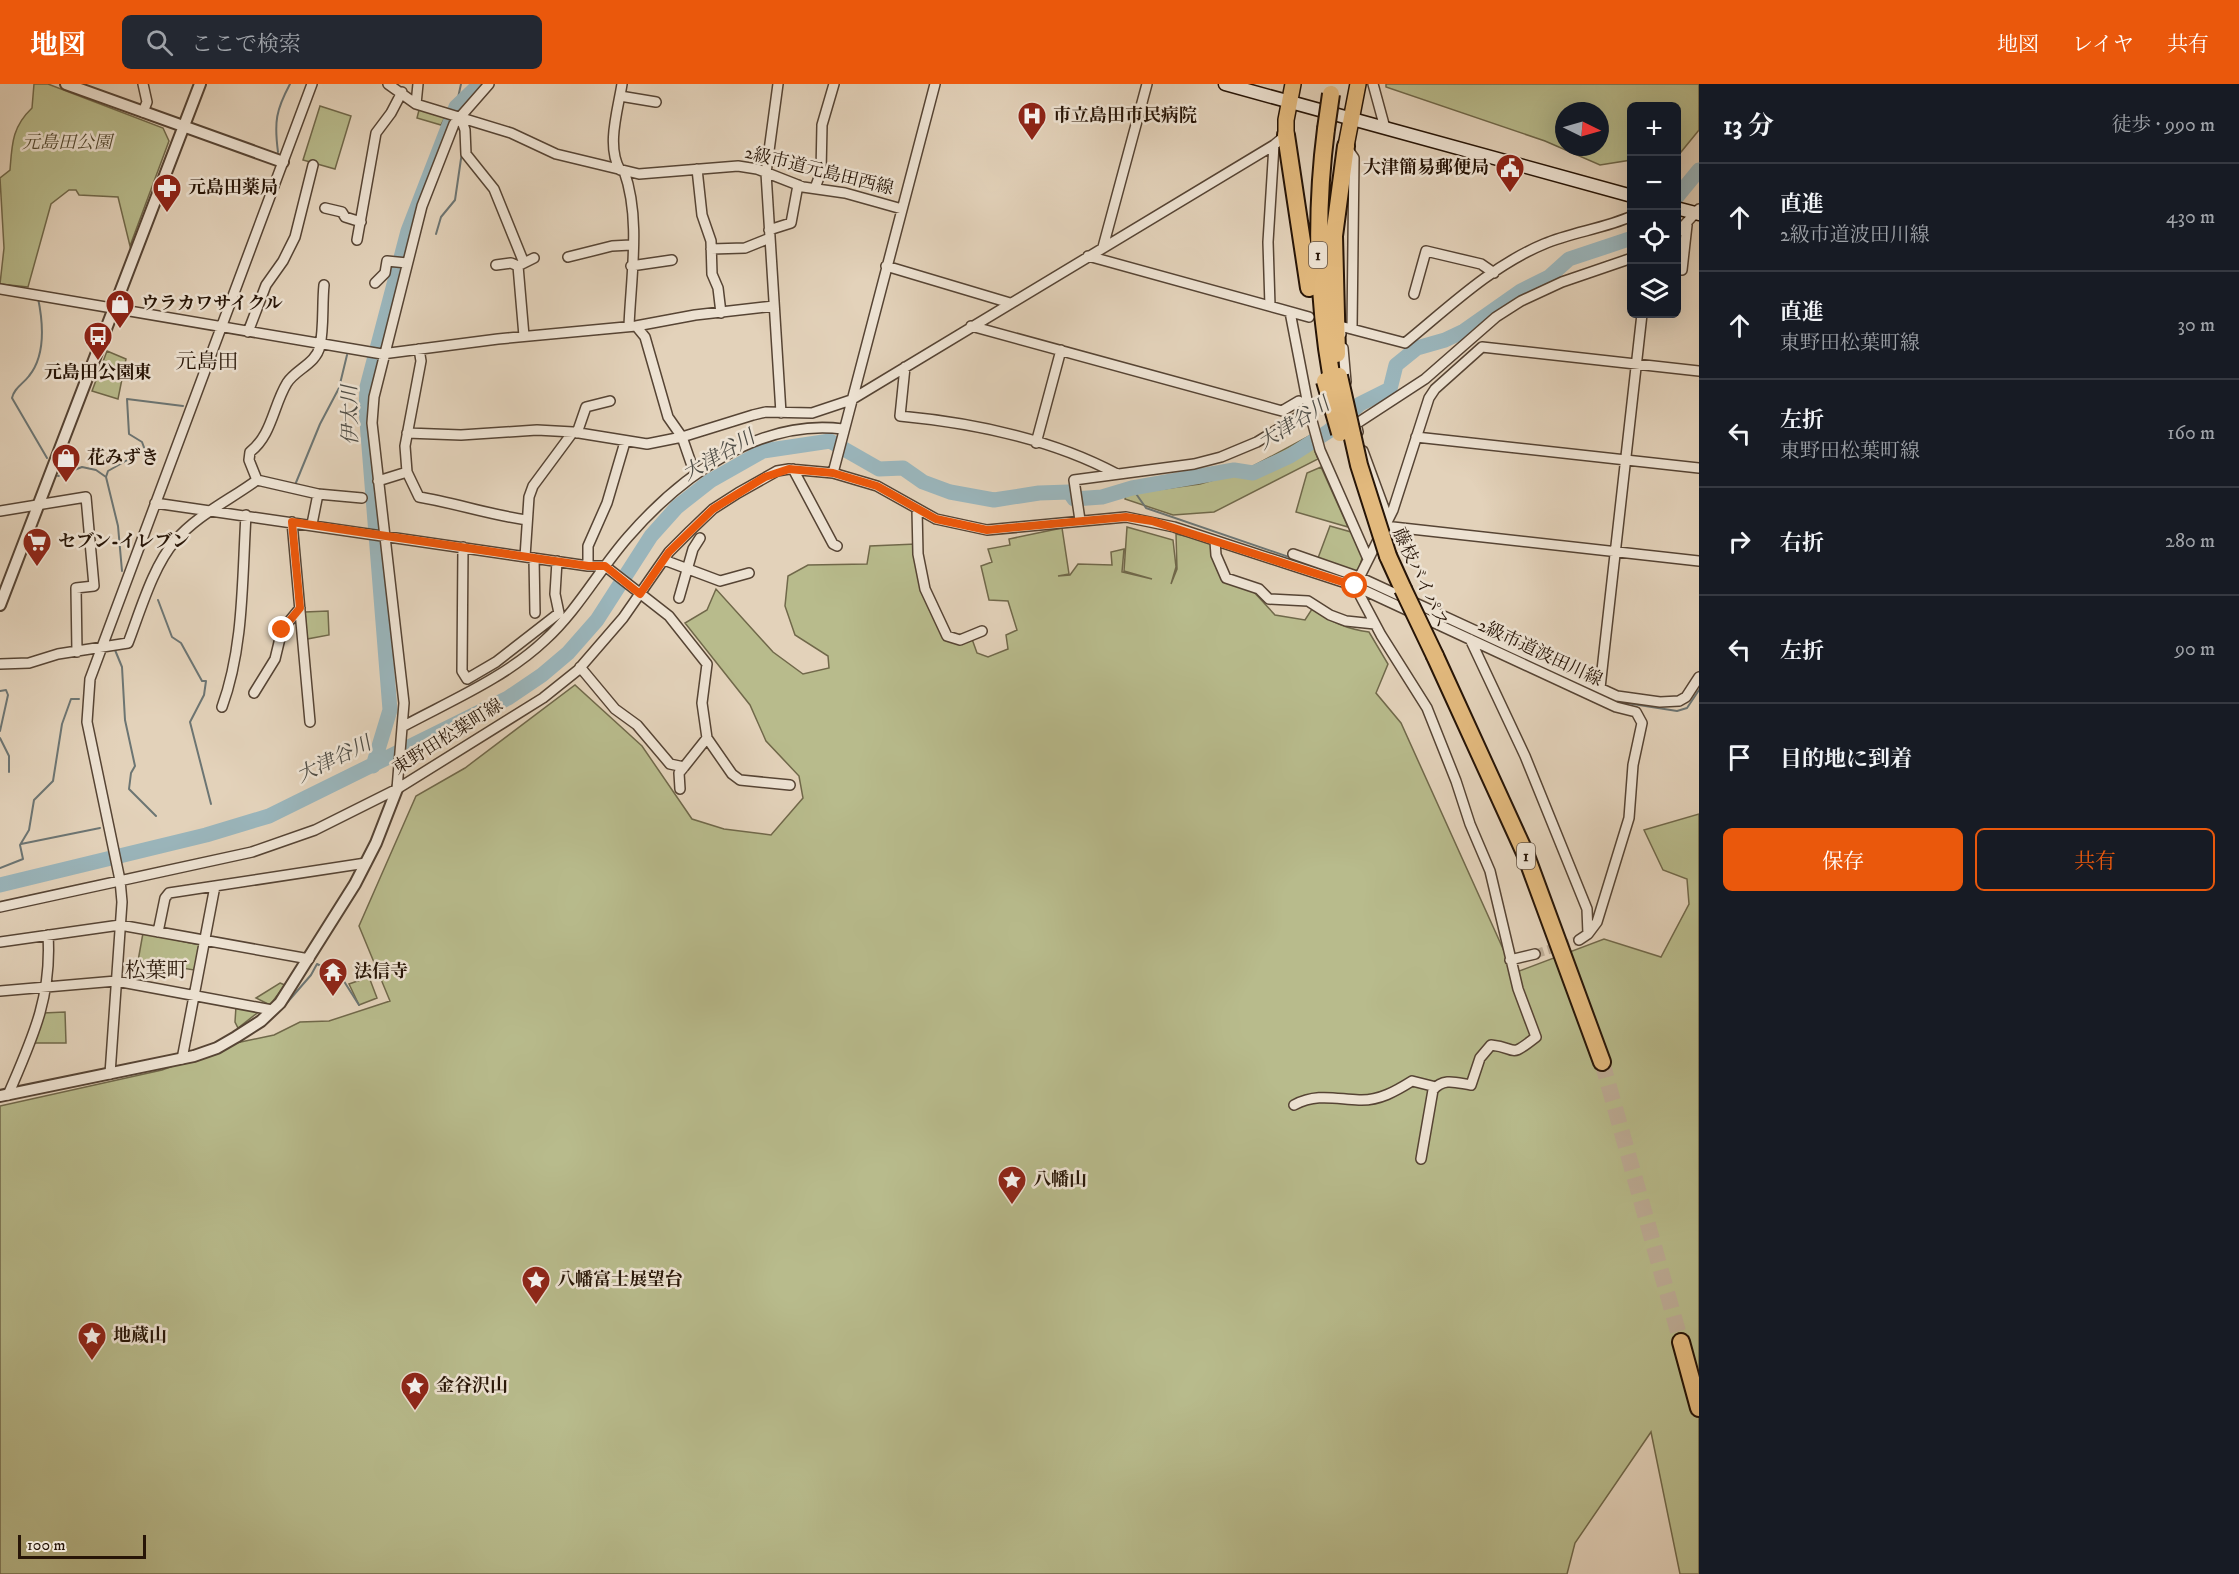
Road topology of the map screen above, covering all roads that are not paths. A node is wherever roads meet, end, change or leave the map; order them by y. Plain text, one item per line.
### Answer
1 (66, 84) edge
2 (143, 84) edge
3 (200, 84) edge
4 (312, 84) edge
5 (388, 84) edge
6 (418, 84) edge
7 (489, 84) edge
8 (622, 84) edge
9 (778, 84) edge
10 (834, 84) edge
11 (935, 84) edge
12 (1147, 84) edge
13 (1226, 84) edge
14 (1293, 84) edge
15 (1358, 84) edge
16 (1373, 84) edge
17 (1331, 89) edge
18 (402, 92) junction
19 (620, 96) junction
20 (1288, 100) junction
21 (656, 102) dead end
22 (416, 104) junction
23 (143, 112) junction
24 (461, 118) junction
25 (1351, 118) junction
26 (183, 127) junction
27 (1385, 128) junction
28 (1280, 140) junction
29 (1346, 146) junction
30 (283, 162) junction
31 (313, 165) dead end
32 (697, 169) junction
33 (622, 170) junction
34 (766, 173) junction
35 (798, 185) junction
36 (815, 188) junction
37 (1627, 195) edge
38 (325, 208) dead end
39 (902, 209) junction
40 (1681, 209) edge
41 (1697, 212) edge
42 (1627, 218) edge
43 (361, 222) junction
44 (1687, 225) junction
45 (1681, 230) edge
46 (769, 234) junction
47 (357, 240) dead end
48 (631, 245) junction
49 (1103, 247) junction
50 (711, 249) junction
51 (1088, 256) junction
52 (568, 257) dead end
53 (534, 258) dead end
54 (672, 260) dead end
55 (1627, 260) edge
56 (407, 262) junction
57 (521, 264) junction
58 (496, 265) dead end
59 (631, 266) junction
60 (886, 266) junction
61 (1682, 270) dead end
62 (1494, 273) junction
63 (375, 283) dead end
64 (324, 285) dead end
65 (0, 289) edge
66 (1414, 294) dead end
67 (1010, 303) junction
68 (774, 306) junction
69 (1270, 306) junction
70 (114, 309) junction
71 (1290, 312) junction
72 (721, 313) junction
73 (1309, 317) dead end
74 (1642, 318) edge
75 (633, 326) junction
76 (971, 326) junction
77 (221, 328) junction
78 (1352, 328) junction
79 (248, 332) junction
80 (524, 336) junction
81 (320, 345) junction
82 (419, 349) junction
83 (1061, 350) junction
84 (383, 354) junction
85 (1637, 364) junction
86 (904, 367) junction
87 (1699, 371) edge
88 (1332, 379) junction
89 (851, 400) junction
90 (610, 401) dead end
91 (1299, 401) dead end
92 (781, 412) junction
93 (1310, 412) junction
94 (843, 431) junction
95 (575, 432) junction
96 (407, 433) junction
97 (1416, 437) junction
98 (682, 438) junction
99 (625, 442) junction
100 (1036, 443) junction
101 (1625, 460) junction
102 (691, 463) dead end
103 (1699, 468) edge
104 (793, 469) junction
105 (408, 472) junction
106 (833, 473) junction
107 (1117, 474) junction
108 (257, 480) junction
109 (378, 481) junction
110 (318, 494) junction
111 (362, 498) dead end
112 (155, 503) junction
113 (38, 505) junction
114 (917, 509) junction
115 (212, 510) junction
116 (0, 511) edge
117 (246, 515) junction
118 (527, 519) junction
119 (1080, 520) junction
120 (292, 522) junction
121 (1385, 522) junction
122 (312, 524) junction
123 (383, 535) junction
124 (700, 538) dead end
125 (1215, 540) junction
126 (837, 546) dead end
127 (463, 547) junction
128 (1615, 551) junction
129 (1293, 554) dead end
130 (1388, 555) junction
131 (529, 557) junction
132 (1368, 559) junction
133 (664, 560) junction
134 (556, 561) junction
135 (1699, 561) edge
136 (588, 566) junction
137 (606, 566) junction
138 (687, 569) junction
139 (749, 573) dead end
140 (1357, 582) junction
141 (639, 592) junction
142 (679, 598) dead end
143 (0, 605) edge
144 (300, 608) junction
145 (535, 613) dead end
146 (1375, 624) junction
147 (982, 631) dead end
148 (1470, 639) junction
149 (97, 649) junction
150 (77, 652) junction
151 (0, 664) edge
152 (580, 667) junction
153 (1699, 677) edge
154 (1600, 688) junction
155 (254, 693) dead end
156 (1639, 700) junction
157 (222, 707) dead end
158 (1636, 712) junction
159 (310, 722) dead end
160 (401, 729) junction
161 (707, 738) junction
162 (684, 767) junction
163 (790, 785) dead end
164 (398, 786) junction
165 (680, 789) dead end
166 (366, 863) junction
167 (120, 882) junction
168 (214, 886) junction
169 (0, 907) edge
170 (120, 926) junction
171 (158, 932) junction
172 (1588, 934) junction
173 (48, 935) junction
174 (1579, 940) tunnel mouth
175 (204, 941) junction
176 (0, 942) edge
177 (1535, 954) tunnel mouth
178 (309, 959) junction
179 (1510, 960) junction
180 (116, 981) junction
181 (46, 986) junction
182 (0, 991) edge
183 (194, 996) junction
184 (272, 1010) junction
185 (182, 1059) junction
186 (1602, 1062) tunnel mouth
187 (110, 1074) junction
188 (1436, 1087) junction
189 (4, 1095) edge
190 (1294, 1105) dead end
191 (1421, 1159) dead end
192 (1681, 1342) tunnel mouth
193 (1699, 1408) edge

1 - 23 street
2 - 23 street
3 - 26 street
4 - 30 street
5 - 18 street, 2級市道元島田西線
6 - 22 street
7 - 24 street
8 - 19 street
9 - 34 street
10 - 36 street
11 - 39 street
12 - 49 street
13 - 20 main road
14 - 20 highway, 1
15 - 25 highway, 1
16 - 27 street
17 - 88 highway, 1, bridge
18 - 22 street, 2級市道元島田西線
18 - 43 street
19 - 21 street
19 - 33 street
20 - 25 main road
20 - 28 highway, 1
22 - 24 street, 2級市道元島田西線
23 - 26 street
24 - 33 street, 2級市道元島田西線
24 - 56 street
24 - 57 street
25 - 27 main road
25 - 29 highway, 1
26 - 30 street
26 - 70 street
27 - 37 main road
28 - 49 street
28 - 69 street
28 - 88 highway, 1
29 - 78 street
29 - 88 highway, 1
30 - 77 street
31 - 79 street
32 - 33 street, 2級市道元島田西線
32 - 34 street, 2級市道元島田西線
32 - 50 street
33 - 48 street
34 - 35 street, 2級市道元島田西線
34 - 46 street
35 - 36 street, 2級市道元島田西線
35 - 46 street
36 - 39 street, 2級市道元島田西線
38 - 43 street
39 - 60 street
40 - 41 main road
41 - 44 street
42 - 62 street
43 - 47 street
44 - 45 street
44 - 61 street
46 - 50 street
46 - 68 street
48 - 52 street
48 - 59 street
49 - 51 street
50 - 72 street
51 - 67 street
51 - 69 street
53 - 57 street
54 - 59 street
55 - 121 street
56 - 63 street
56 - 84 street
57 - 58 street
57 - 80 street
59 - 75 street
60 - 67 street
60 - 89 street
62 - 66 street
62 - 78 street
64 - 81 street
65 - 70 street
67 - 76 street
68 - 72 street
68 - 92 street
69 - 71 street
70 - 77 street
70 - 113 street
71 - 73 street
71 - 93 street
72 - 75 street
74 - 85 street
75 - 80 street
75 - 98 street
76 - 83 street
76 - 86 street
77 - 79 street
77 - 112 street
78 - 93 street
79 - 81 street
80 - 82 street
81 - 84 street
81 - 108 street
82 - 84 street
82 - 96 street
83 - 91 street
83 - 100 street
84 - 109 street
85 - 87 street
85 - 97 street
85 - 101 street
86 - 89 street
86 - 100 street
88 - 130 highway, 1, bridge
88 - 130 highway, 藤枝バイパス / 1, bridge
89 - 92 street
89 - 94 street
90 - 95 street
92 - 98 street
93 - 107 street
93 - 132 street
94 - 106 street
94 - 137 street
95 - 96 street
95 - 99 street
95 - 118 street
96 - 105 street
97 - 101 street
97 - 121 street
98 - 99 street
98 - 102 street
99 - 136 street
100 - 107 street
101 - 103 street
101 - 128 street
104 - 106 street, 東野田松葉町線
104 - 126 street
104 - 133 street, 東野田松葉町線
105 - 109 street
105 - 118 street
106 - 114 street, 2級市道波田川線
107 - 119 street
108 - 110 street
108 - 115 street
109 - 123 street
110 - 111 street
110 - 122 street
112 - 115 street
112 - 149 street
113 - 116 street
113 - 143 street
113 - 150 street
114 - 119 street, 2級市道波田川線
114 - 147 street
115 - 117 street
115 - 149 street
117 - 120 street
117 - 157 street
118 - 131 street
119 - 125 street, 2級市道波田川線
120 - 122 street
120 - 144 street
121 - 128 street
121 - 132 street
122 - 123 street
123 - 127 street
123 - 160 street
124 - 138 street
125 - 140 street, 2級市道波田川線
125 - 146 street
127 - 131 street
127 - 134 street
128 - 135 street
128 - 154 street
129 - 140 street
130 - 186 highway, 藤枝バイパス / 1, bridge
131 - 134 street
131 - 145 street
132 - 140 street
133 - 138 street
133 - 141 street, 東野田松葉町線
134 - 136 street
136 - 137 street
137 - 141 street
137 - 160 street
138 - 139 street
138 - 142 street
140 - 146 street
140 - 148 street, 2級市道波田川線
140 - 154 street
141 - 152 street, 東野田松葉町線
141 - 161 street
144 - 155 street
144 - 159 street
146 - 179 street
148 - 158 street, 2級市道波田川線
148 - 172 street
149 - 150 street
149 - 167 street
150 - 151 street
152 - 162 street
152 - 164 street, 東野田松葉町線
153 - 156 street
154 - 156 street
156 - 158 street
158 - 172 street
160 - 164 street
161 - 162 street
161 - 163 street
162 - 165 street
164 - 166 street
164 - 167 street, 東野田松葉町線
166 - 168 street
166 - 178 street
167 - 169 street, 東野田松葉町線
167 - 170 street
168 - 171 street
168 - 175 street
170 - 171 street
170 - 173 street
170 - 180 street
171 - 175 street
172 - 174 street
173 - 176 street
173 - 181 street
175 - 178 street
175 - 183 street
177 - 179 street
178 - 184 street
179 - 188 street
180 - 181 street
180 - 183 street
180 - 187 street
181 - 182 street
181 - 189 street
183 - 184 street
183 - 185 street
184 - 185 street
185 - 187 street
187 - 189 street
188 - 190 street
188 - 191 street
192 - 193 highway

